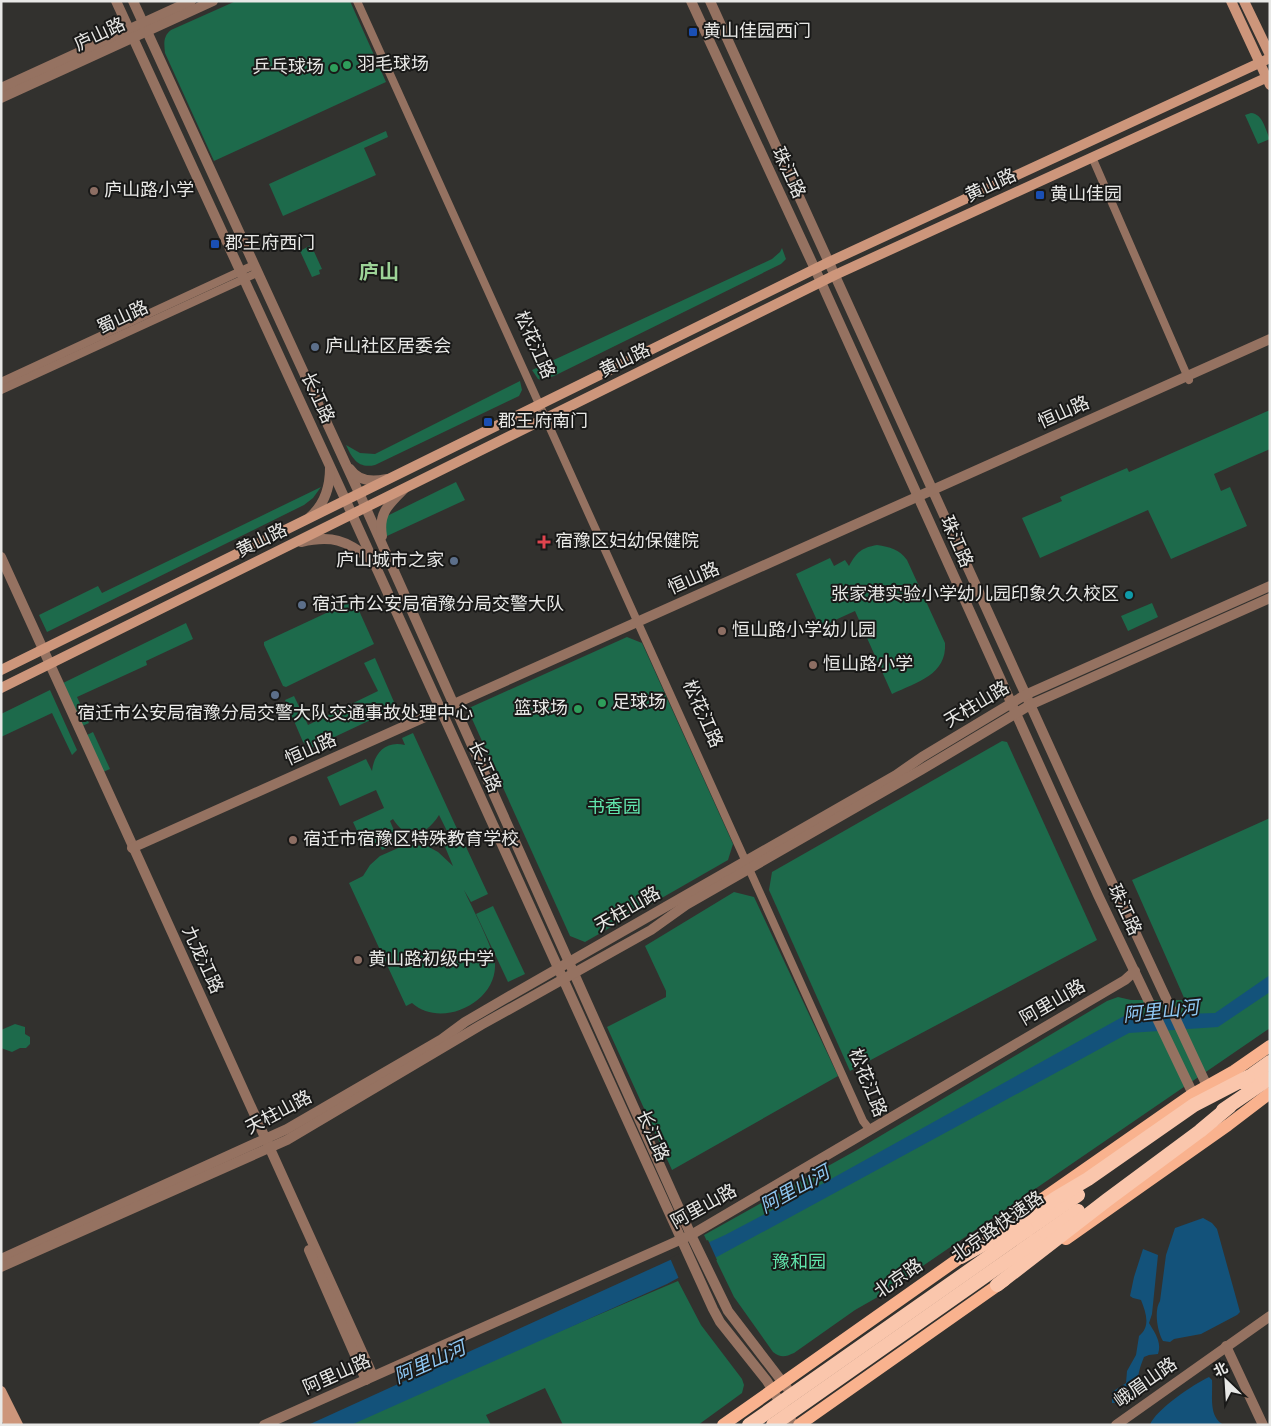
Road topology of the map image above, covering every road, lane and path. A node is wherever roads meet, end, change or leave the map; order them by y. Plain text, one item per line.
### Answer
1 (116, 1) edge
2 (133, 1) edge
3 (191, 1) edge
4 (213, 1) edge
5 (357, 1) edge
6 (362, 1) edge
7 (691, 1) edge
8 (710, 1) edge
9 (1231, 1) edge
10 (1244, 1) edge
11 (145, 27) junction
12 (131, 34) junction
13 (732, 49) junction
14 (716, 56) junction
15 (1270, 57) edge
16 (1260, 63) junction
17 (1269, 79) edge
18 (1, 88) edge
19 (1, 98) edge
20 (767, 126) junction
21 (751, 132) junction
22 (1092, 157) junction
23 (829, 262) junction
24 (255, 269) junction
25 (815, 269) junction
26 (242, 275) junction
27 (835, 275) junction
28 (821, 282) junction
29 (1270, 339) edge
30 (1270, 344) edge
31 (1189, 378) junction
32 (1, 382) edge
33 (1, 390) edge
34 (542, 404) junction
35 (548, 417) junction
36 (346, 464) junction
37 (330, 467) junction
38 (395, 477) junction
39 (405, 489) junction
40 (933, 492) junction
41 (360, 495) junction
42 (919, 499) junction
43 (346, 501) junction
44 (366, 508) junction
45 (352, 515) junction
46 (303, 522) junction
47 (296, 543) junction
48 (385, 549) junction
49 (1, 557) edge
50 (373, 562) junction
51 (968, 570) junction
52 (1, 573) edge
53 (954, 577) junction
54 (1270, 586) edge
55 (1270, 598) edge
56 (641, 623) junction
57 (40, 651) junction
58 (47, 665) junction
59 (1, 670) edge
60 (1, 688) edge
61 (1025, 695) junction
62 (1011, 703) junction
63 (1030, 705) junction
64 (455, 706) junction
65 (442, 712) junction
66 (1016, 714) junction
67 (133, 850) junction
68 (750, 864) junction
69 (569, 962) junction
70 (558, 969) junction
71 (1135, 971) junction
72 (574, 973) junction
73 (563, 980) junction
74 (1270, 1046) edge
75 (1270, 1062) edge
76 (1248, 1077) junction
77 (1270, 1078) edge
78 (1207, 1086) junction
79 (1270, 1093) edge
80 (1193, 1094) junction
81 (1230, 1106) junction
82 (870, 1130) junction
83 (266, 1144) junction
84 (691, 1235) junction
85 (1031, 1235) junction
86 (680, 1240) junction
87 (961, 1257) junction
88 (1, 1259) edge
89 (1, 1267) edge
90 (997, 1285) junction
91 (1270, 1316) edge
92 (1226, 1346) junction
93 (369, 1378) junction
94 (778, 1386) junction
95 (1, 1390) edge
96 (1, 1408) edge
97 (802, 1423) edge
98 (9, 1425) edge
99 (18, 1425) edge
100 (264, 1425) edge
101 (723, 1425) edge
102 (749, 1425) edge
103 (773, 1425) edge
104 (1116, 1425) edge
105 (1263, 1425) edge

1 - 12 street, 长江路
2 - 11 street, 长江路
3 - 11 street, 庐山路
4 - 11 street, 庐山路
5 - 34 street, 松花江路
6 - 34 street, 松花江路
7 - 14 street, 珠江路
8 - 13 street, 珠江路
9 - 16 main road
10 - 15 main road
11 - 12 street, 庐山路
11 - 24 street, 长江路
12 - 18 street, 庐山路
12 - 19 street, 庐山路
12 - 26 street, 长江路
13 - 14 street
13 - 20 street, 珠江路
14 - 21 street, 珠江路
15 - 16 main road, 黄山路
16 - 17 main road
16 - 23 main road, 黄山路
17 - 22 main road, 黄山路
20 - 21 street
20 - 23 street, 珠江路
21 - 25 street, 珠江路
22 - 27 main road, 黄山路
22 - 31 street
23 - 25 main road, 黄山路
23 - 27 street, 珠江路
24 - 26 street, 蜀山路
24 - 36 street, 长江路
25 - 28 street, 珠江路
25 - 34 main road, 黄山路
26 - 32 street, 蜀山路
26 - 33 street, 蜀山路
26 - 37 street, 长江路
27 - 28 main road, 黄山路
27 - 40 street, 珠江路
28 - 35 main road, 黄山路
28 - 42 street, 珠江路
29 - 31 street, 恒山路
30 - 31 street, 恒山路
31 - 40 street, 恒山路
34 - 35 street, 松花江路
34 - 38 main road, 黄山路
35 - 39 main road, 黄山路
35 - 56 street, 松花江路
36 - 38 street
36 - 41 street, 长江路
37 - 43 street, 长江路
37 - 46 street
38 - 41 main road, 黄山路
39 - 44 main road, 黄山路
39 - 48 street
40 - 42 street, 恒山路
40 - 51 street, 珠江路
41 - 43 main road, 黄山路
41 - 44 street, 长江路
42 - 53 street, 珠江路
42 - 56 street, 恒山路
43 - 45 street, 长江路
43 - 46 main road, 黄山路
44 - 45 main road, 黄山路
44 - 48 street, 长江路
45 - 47 main road, 黄山路
45 - 50 street, 长江路
46 - 57 main road, 黄山路
47 - 50 street
47 - 58 main road, 黄山路
48 - 64 street, 长江路
49 - 57 street, 九龙江路
50 - 65 street, 长江路
51 - 53 street
51 - 61 street, 珠江路
52 - 57 street, 九龙江路
53 - 62 street, 珠江路
54 - 61 street, 天柱山路
55 - 63 street, 天柱山路
56 - 64 street, 恒山路
56 - 68 street, 松花江路
57 - 58 street, 九龙江路
57 - 59 main road, 黄山路
58 - 60 main road, 黄山路
58 - 67 street, 九龙江路
58 - 83 street, 九龙江路
61 - 62 street, 天柱山路
61 - 63 street, 珠江路
62 - 66 street, 珠江路
62 - 68 street, 天柱山路
63 - 66 street, 天柱山路
63 - 78 street, 珠江路
64 - 65 street, 恒山路
64 - 69 street, 长江路
65 - 67 street, 恒山路
65 - 70 street, 长江路
66 - 68 street, 天柱山路
66 - 71 street, 珠江路
67 - 83 street, 九龙江路
68 - 69 street, 天柱山路
68 - 72 street, 天柱山路
68 - 82 street, 松花江路
69 - 70 street, 天柱山路
69 - 72 street, 长江路
70 - 73 street, 长江路
70 - 83 street, 天柱山路
71 - 80 street, 珠江路
71 - 82 street, 阿里山路
72 - 73 street, 天柱山路
72 - 84 street, 长江路
73 - 83 street, 天柱山路
73 - 86 street, 长江路
74 - 78 main road, 北京路
75 - 76 highway, 北京路快速路
76 - 85 highway, 北京路快速路
76 - 87 highway
77 - 81 highway, 北京路快速路
78 - 80 main road, 北京路
79 - 90 main road
80 - 87 main road, 北京路
81 - 85 highway, 北京路快速路
81 - 90 highway
82 - 84 street, 阿里山路
83 - 88 street, 天柱山路
83 - 89 street, 天柱山路
83 - 93 street, 九龙江路
84 - 86 street, 阿里山路
84 - 94 street, 长江路
85 - 102 highway, 北京路快速路, bridge
85 - 103 highway, 北京路快速路, bridge
86 - 93 street, 阿里山路
86 - 94 street, 长江路
87 - 94 main road, 北京路
90 - 97 main road
91 - 92 street, 峨眉山路
92 - 104 street, 峨眉山路
92 - 105 street
93 - 100 street, 阿里山路
94 - 97 street, 长江路
94 - 101 main road, 北京路
95 - 99 main road
96 - 98 main road

